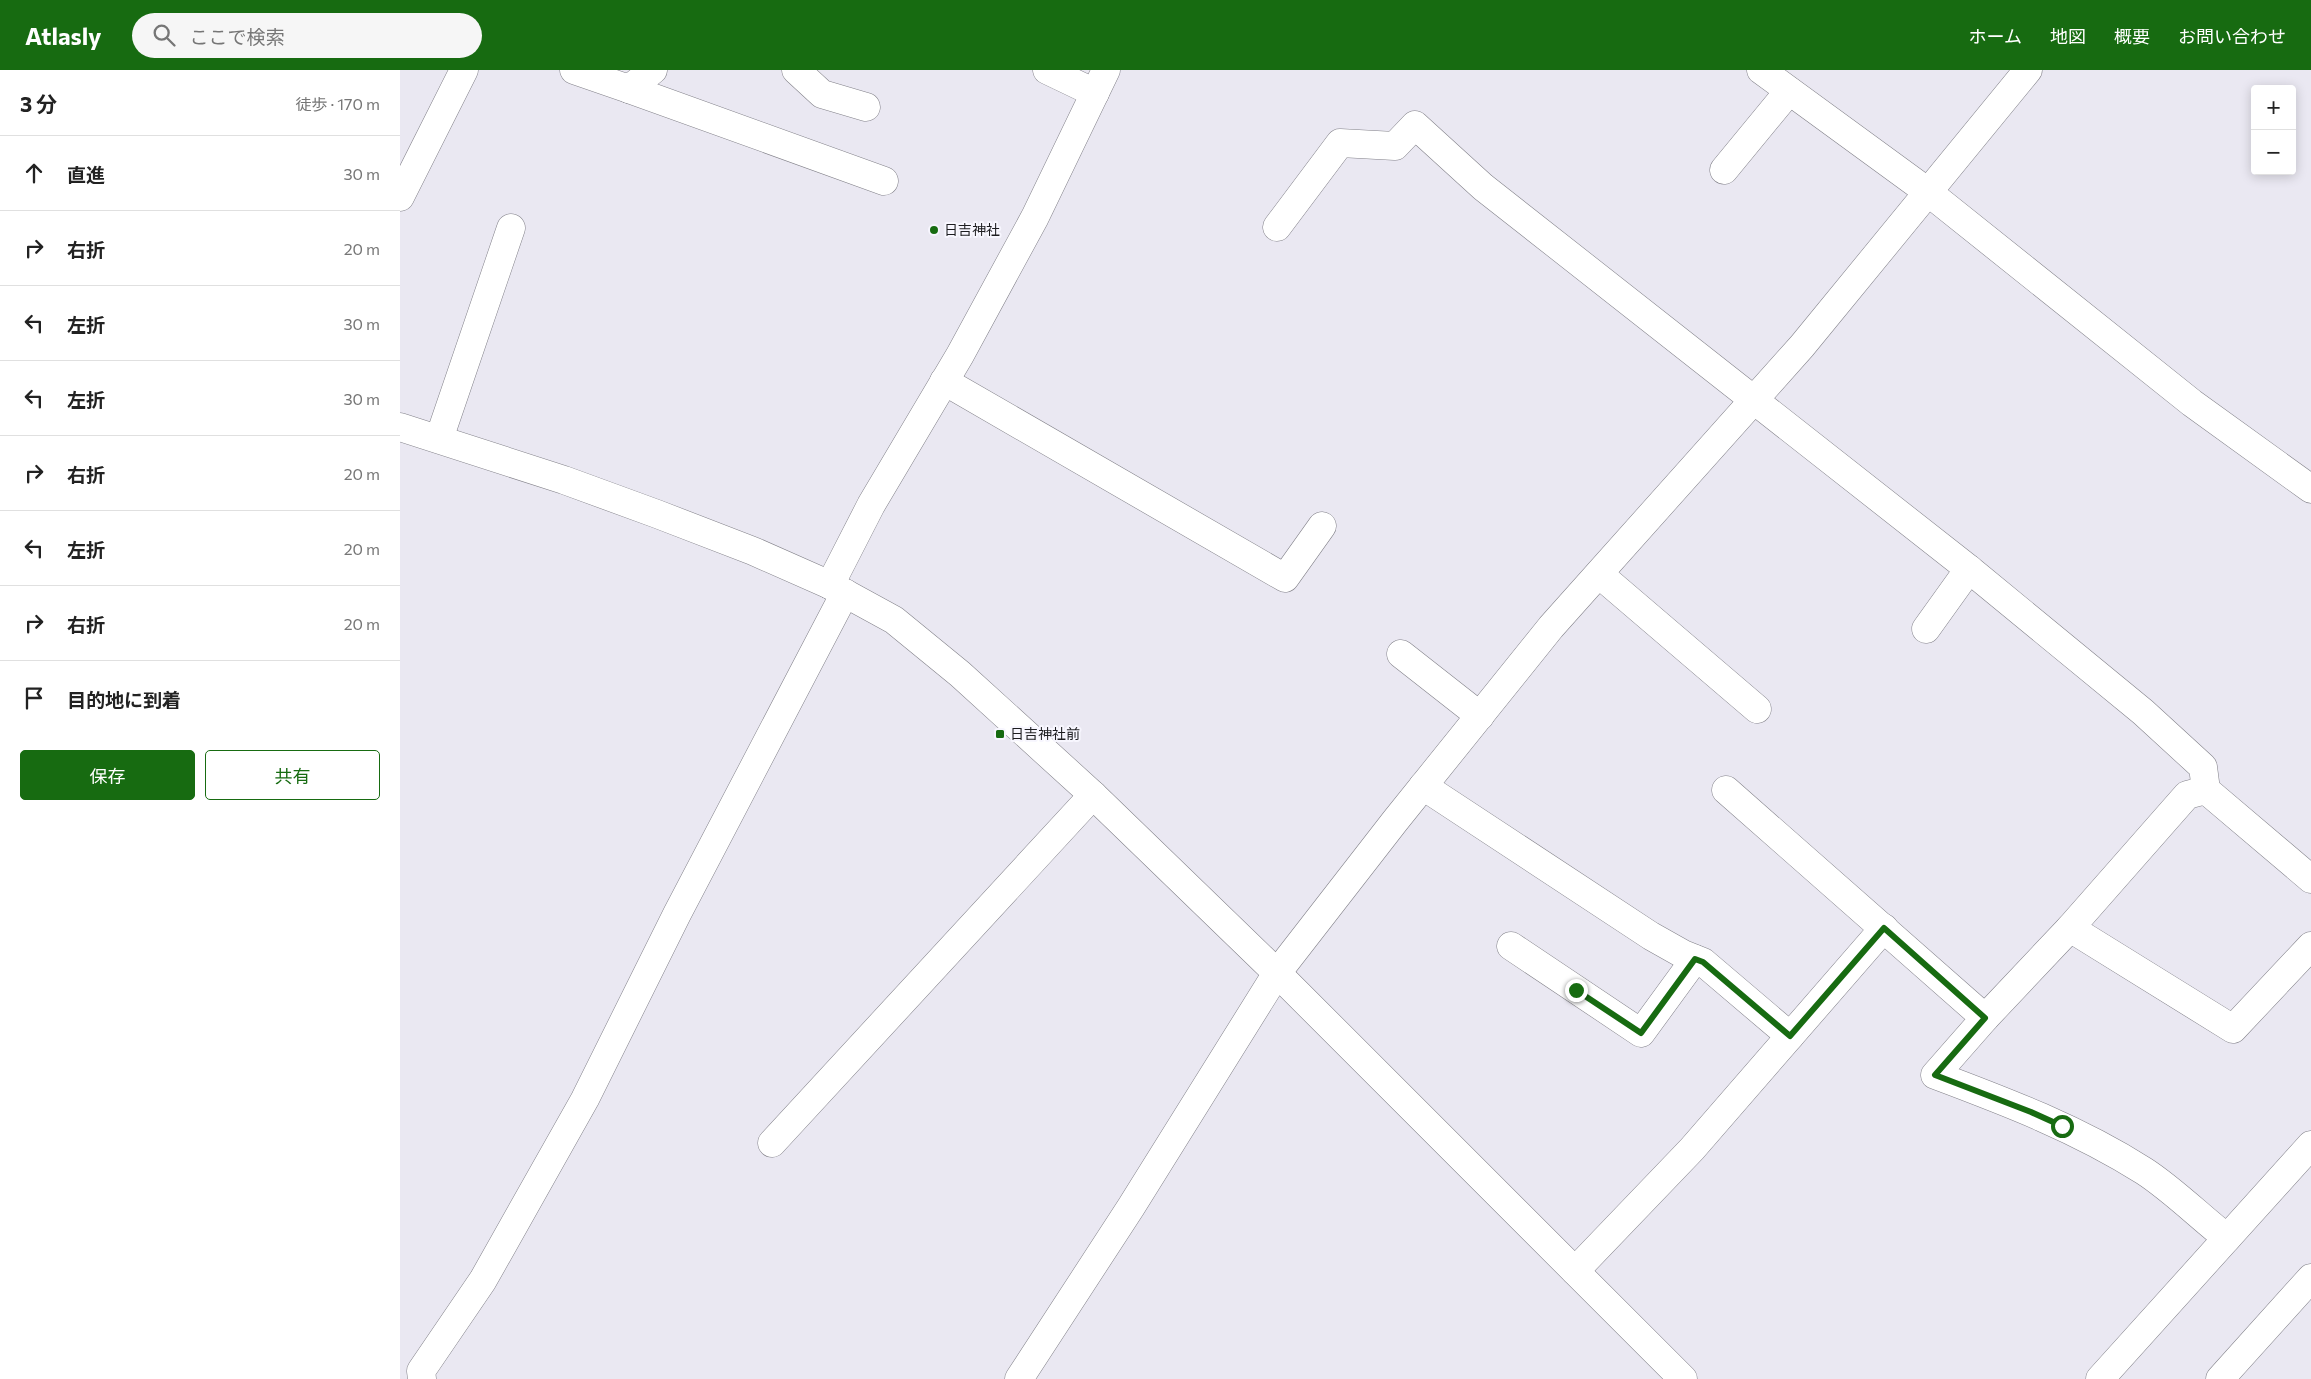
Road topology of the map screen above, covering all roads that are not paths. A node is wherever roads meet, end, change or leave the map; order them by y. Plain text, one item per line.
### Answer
1 (464, 70) edge
2 (574, 70) edge
3 (653, 70) edge
4 (796, 70) edge
5 (1047, 70) edge
6 (1761, 70) edge
7 (2028, 70) edge
8 (1101, 82) edge
9 (629, 90) junction
10 (1789, 90) junction
11 (866, 107) dead end
12 (1724, 170) dead end
13 (884, 182) dead end
14 (1928, 192) junction
15 (400, 197) edge
16 (1277, 227) dead end
17 (511, 228) dead end
18 (944, 381) junction
19 (1754, 400) junction
20 (400, 427) edge
21 (439, 439) junction
22 (2311, 489) edge
23 (1322, 526) dead end
24 (1970, 569) junction
25 (1599, 574) junction
26 (837, 589) junction
27 (1926, 629) dead end
28 (1402, 654) dead end
29 (1758, 709) dead end
30 (1480, 716) junction
31 (1424, 786) junction
32 (1726, 790) dead end
33 (2206, 790) junction
34 (1092, 795) junction
35 (2311, 879) edge
36 (1884, 928) junction
37 (2070, 928) junction
38 (1511, 946) dead end
39 (2311, 946) edge
40 (1695, 959) junction
41 (1277, 973) junction
42 (1985, 1018) junction
43 (1790, 1036) junction
44 (772, 1143) dead end
45 (2311, 1145) edge
46 (2227, 1238) junction
47 (1575, 1271) junction
48 (2311, 1278) edge
49 (422, 1379) edge
50 (1019, 1379) edge
51 (1683, 1379) edge
52 (2100, 1379) edge
53 (2220, 1379) edge

1 - 15 street
2 - 9 street
3 - 9 street
4 - 11 street
5 - 8 street
6 - 10 street
7 - 14 street
8 - 18 street
9 - 13 street
10 - 12 street
10 - 14 street
14 - 19 street
14 - 22 street
16 - 19 street
17 - 21 street
18 - 23 street
18 - 26 street
19 - 24 street
19 - 25 street
20 - 21 street
21 - 26 street
24 - 27 street
24 - 33 street
25 - 29 street
25 - 30 street
26 - 34 street
26 - 49 street
28 - 30 street
30 - 31 street
31 - 40 street
31 - 41 street
32 - 36 street
33 - 35 street
33 - 37 street
34 - 41 street
34 - 44 street
36 - 42 street
36 - 43 street
37 - 39 street
37 - 42 street
38 - 40 street
40 - 43 street
41 - 47 street
41 - 50 street
42 - 46 street
43 - 47 street
45 - 46 street
46 - 52 street
47 - 51 street
48 - 53 street

